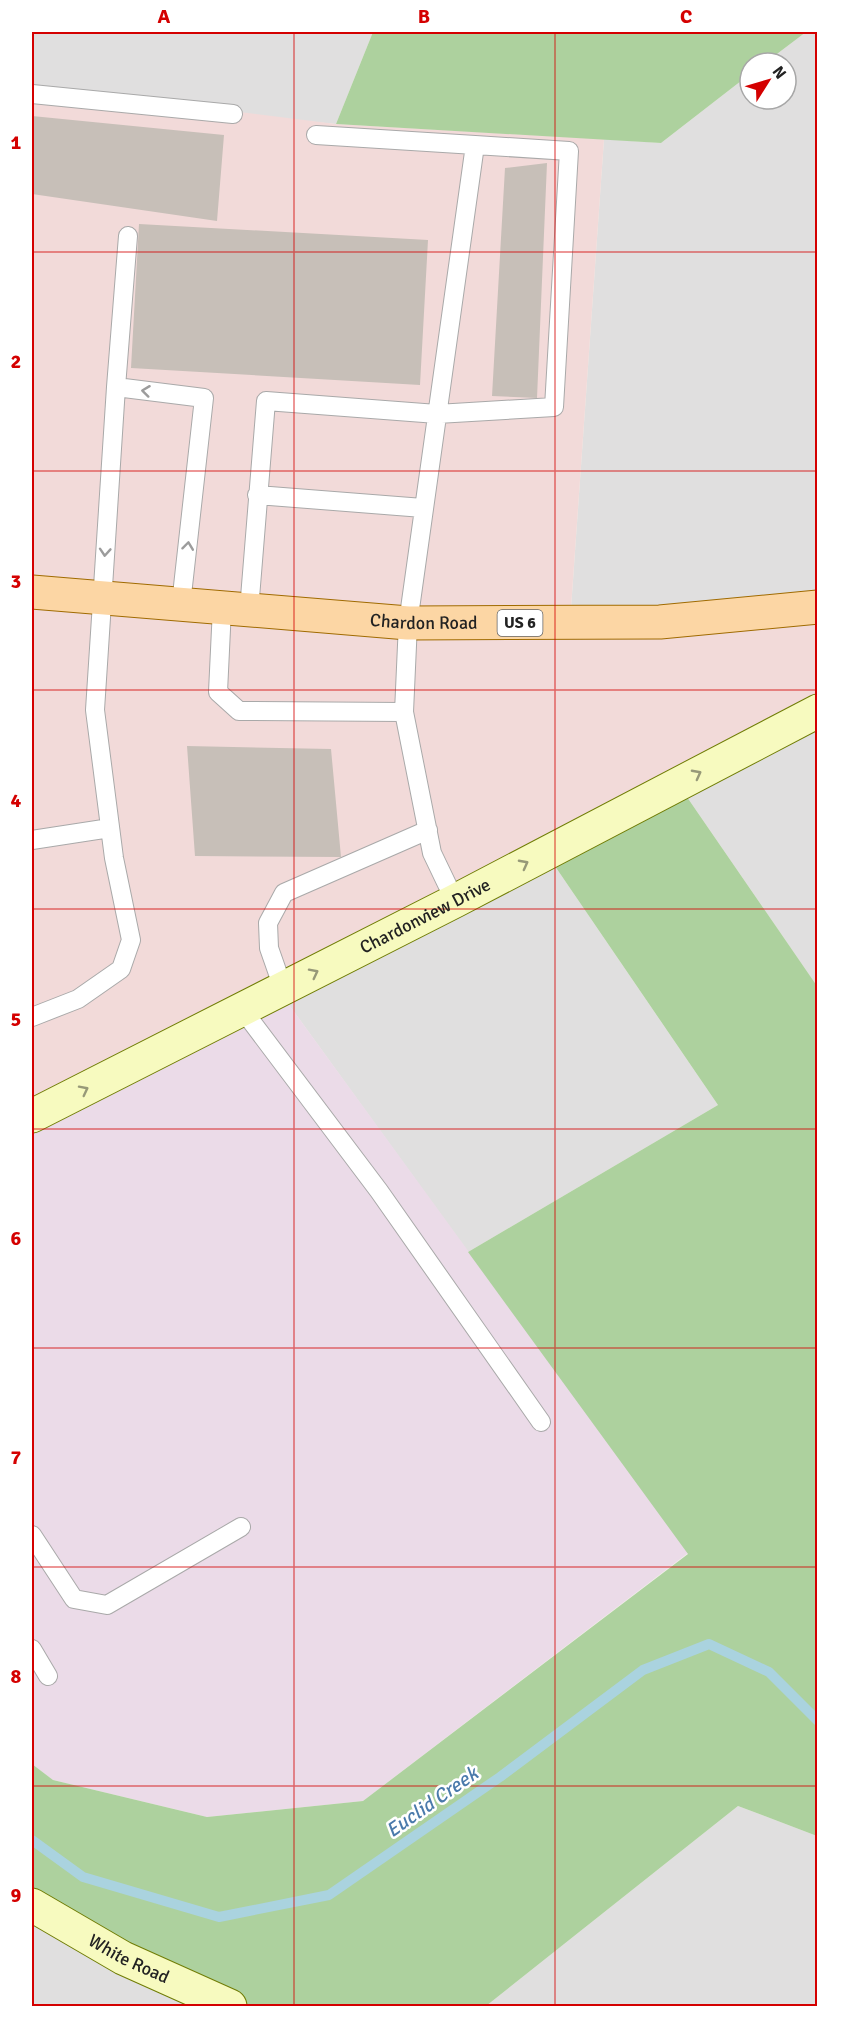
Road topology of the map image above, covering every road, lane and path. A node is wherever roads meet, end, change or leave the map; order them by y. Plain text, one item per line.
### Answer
1 (32, 94) edge
2 (233, 114) dead end
3 (316, 135) dead end
4 (475, 145) junction
5 (128, 236) dead end
6 (116, 387) junction
7 (437, 414) junction
8 (257, 495) junction
9 (423, 508) junction
10 (32, 592) edge
11 (102, 597) junction
12 (181, 604) junction
13 (818, 607) edge
14 (236, 609) junction
15 (408, 623) junction
16 (818, 711) edge
17 (404, 712) junction
18 (110, 828) junction
19 (428, 830) junction
20 (32, 840) edge
21 (454, 901) junction
22 (284, 988) junction
23 (242, 1009) junction
24 (32, 1017) edge
25 (32, 1116) edge
26 (541, 1422) dead end
27 (241, 1527) dead end
28 (32, 1535) edge
29 (32, 1649) edge
30 (48, 1676) dead end
31 (32, 1905) edge
32 (230, 2007) edge

1 - 2 lane
3 - 4 lane
4 - 7 lane
4 - 7 lane
5 - 6 lane
6 -> 11 lane
12 -> 6 lane
7 - 8 lane
7 - 9 lane
8 - 9 lane
8 - 14 lane
9 - 15 lane
10 - 11 main road, Chardon Road / US 6
11 - 12 main road, Chardon Road / US 6
11 - 18 lane
12 - 14 main road, Chardon Road / US 6
13 - 15 main road, Chardon Road / US 6
14 - 15 main road, Chardon Road / US 6
14 - 17 lane
15 - 17 lane
21 -> 16 street, Chardonview Drive
17 - 19 lane
18 - 20 lane
18 - 24 lane
19 - 21 lane
19 - 22 lane
22 -> 21 street, Chardonview Drive
22 - 23 street, Chardonview Drive
25 -> 23 street, Chardonview Drive
23 - 26 lane
27 - 28 lane
29 - 30 lane
31 - 32 street, White Road

